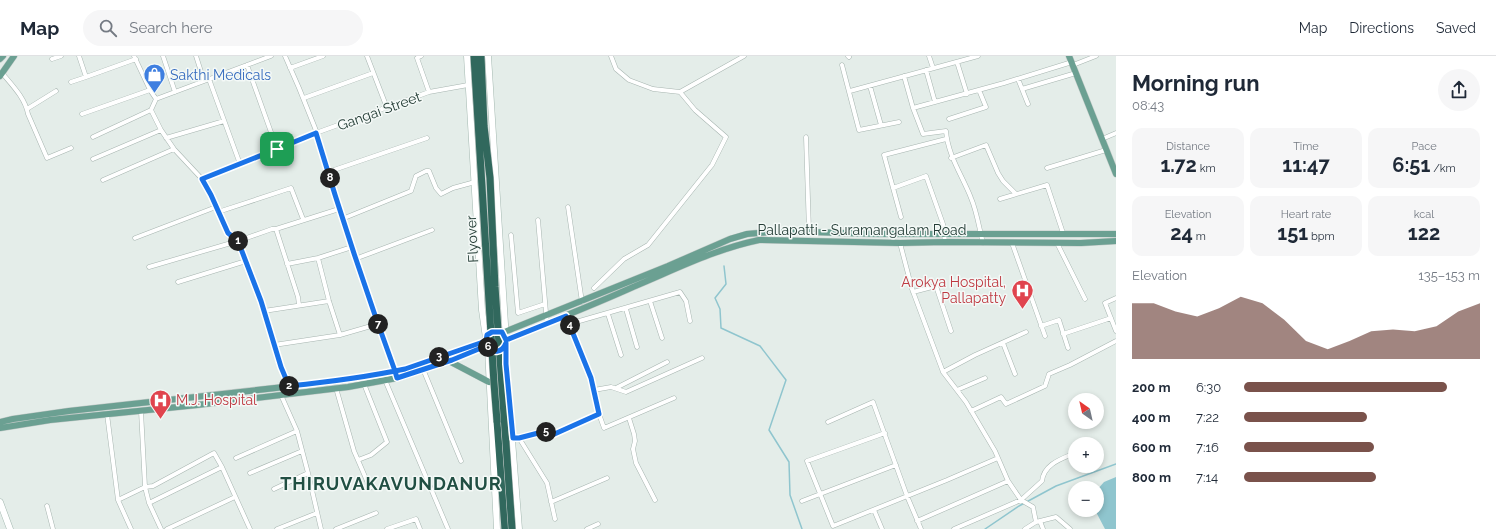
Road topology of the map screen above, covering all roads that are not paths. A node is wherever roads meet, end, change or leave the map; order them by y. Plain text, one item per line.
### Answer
1 (3, 56) edge
2 (14, 56) edge
3 (61, 56) edge
4 (79, 56) edge
5 (163, 56) edge
6 (196, 56) edge
7 (271, 56) edge
8 (285, 56) edge
9 (323, 56) edge
10 (367, 56) edge
11 (421, 56) edge
12 (467, 56) edge
13 (474, 56) edge
14 (481, 56) edge
15 (488, 56) edge
16 (611, 56) edge
17 (744, 56) edge
18 (929, 56) edge
19 (978, 56) edge
20 (1096, 56) edge
21 (135, 58) edge
22 (52, 59) dead end
23 (0, 60) edge
24 (1071, 61) edge
25 (957, 62) junction
26 (247, 65) junction
27 (842, 65) dead end
28 (290, 68) junction
29 (933, 68) junction
30 (926, 70) junction
31 (373, 73) junction
32 (1076, 73) junction
33 (1, 75) edge
34 (904, 76) junction
35 (86, 77) junction
36 (1018, 79) junction
37 (206, 80) junction
38 (71, 82) dead end
39 (468, 85) junction
40 (870, 86) junction
41 (1022, 89) junction
42 (150, 90) junction
43 (979, 90) junction
44 (56, 91) dead end
45 (850, 91) junction
46 (175, 92) junction
47 (429, 92) junction
48 (680, 92) junction
49 (966, 94) junction
50 (304, 98) junction
51 (156, 99) junction
52 (935, 102) junction
53 (1028, 104) dead end
54 (387, 108) junction
55 (913, 108) junction
56 (27, 109) junction
57 (151, 110) junction
58 (82, 114) dead end
59 (949, 119) dead end
60 (224, 120) junction
61 (899, 122) dead end
62 (881, 125) junction
63 (161, 130) junction
64 (316, 133) junction
65 (1116, 133) edge
66 (93, 137) dead end
67 (806, 137) dead end
68 (166, 138) junction
69 (427, 138) dead end
70 (946, 139) junction
71 (1102, 139) junction
72 (71, 148) dead end
73 (174, 149) junction
74 (277, 149) junction
75 (1106, 150) junction
76 (951, 158) junction
77 (93, 159) dead end
78 (240, 164) junction
79 (1047, 168) dead end
80 (328, 172) junction
81 (1116, 174) edge
82 (202, 179) junction
83 (103, 180) dead end
84 (475, 182) junction
85 (893, 188) junction
86 (1016, 194) junction
87 (1000, 199) dead end
88 (568, 207) dead end
89 (217, 209) junction
90 (339, 209) junction
91 (900, 217) dead end
92 (303, 219) junction
93 (342, 219) junction
94 (538, 220) dead end
95 (276, 229) junction
96 (432, 230) dead end
97 (809, 231) junction
98 (980, 233) junction
99 (1063, 233) junction
100 (1116, 234) edge
101 (511, 235) dead end
102 (944, 235) junction
103 (135, 238) dead end
104 (238, 241) junction
105 (1116, 241) edge
106 (945, 242) junction
107 (900, 243) junction
108 (983, 243) junction
109 (1012, 243) junction
110 (1057, 243) junction
111 (352, 247) junction
112 (318, 258) junction
113 (355, 258) junction
114 (246, 261) junction
115 (287, 264) junction
116 (149, 267) dead end
117 (178, 282) dead end
118 (594, 288) dead end
119 (913, 292) junction
120 (1116, 298) edge
121 (1085, 299) dead end
122 (581, 300) junction
123 (329, 301) junction
124 (650, 301) junction
125 (545, 304) junction
126 (299, 305) junction
127 (583, 309) junction
128 (626, 309) junction
129 (264, 311) junction
130 (546, 314) junction
131 (608, 314) junction
132 (566, 316) junction
133 (1111, 318) junction
134 (690, 321) dead end
135 (378, 324) junction
136 (547, 324) junction
137 (569, 324) junction
138 (1041, 326) junction
139 (951, 331) dead end
140 (1116, 331) edge
141 (504, 332) junction
142 (1026, 332) dead end
143 (1063, 334) junction
144 (340, 335) junction
145 (1045, 336) dead end
146 (662, 338) dead end
147 (506, 341) junction
148 (1116, 341) edge
149 (486, 343) junction
150 (1003, 343) junction
151 (274, 346) junction
152 (637, 347) dead end
153 (1068, 348) dead end
154 (621, 355) dead end
155 (702, 358) dead end
156 (449, 361) junction
157 (667, 362) dead end
158 (423, 369) junction
159 (395, 371) junction
160 (943, 372) junction
161 (1015, 374) dead end
162 (397, 378) junction
163 (985, 378) dead end
164 (386, 380) junction
165 (489, 382) junction
166 (364, 384) junction
167 (289, 386) junction
168 (336, 388) junction
169 (616, 388) junction
170 (594, 390) junction
171 (957, 390) junction
172 (292, 394) junction
173 (281, 395) junction
174 (674, 398) dead end
175 (119, 406) junction
176 (141, 411) junction
177 (971, 411) junction
178 (119, 413) junction
179 (107, 414) junction
180 (599, 414) junction
181 (629, 418) junction
182 (0, 422) edge
183 (828, 422) dead end
184 (0, 428) edge
185 (296, 431) junction
186 (885, 433) junction
187 (516, 438) junction
188 (302, 451) junction
189 (1068, 456) edge
190 (236, 458) dead end
191 (998, 458) junction
192 (358, 460) junction
193 (461, 461) dead end
194 (896, 464) junction
195 (222, 467) junction
196 (250, 473) dead end
197 (308, 473) junction
198 (607, 478) dead end
199 (1008, 481) junction
200 (145, 487) junction
201 (370, 488) dead end
202 (274, 489) dead end
203 (821, 494) junction
204 (907, 496) junction
205 (236, 497) junction
206 (118, 500) junction
207 (655, 500) dead end
208 (1021, 500) junction
209 (802, 501) dead end
210 (0, 502) edge
211 (551, 502) junction
212 (149, 503) junction
213 (47, 506) dead end
214 (874, 510) junction
215 (317, 513) junction
216 (376, 513) dead end
217 (555, 519) dead end
218 (917, 521) junction
219 (1038, 522) junction
220 (598, 524) dead end
221 (248, 528) edge
222 (10, 529) edge
223 (53, 529) edge
224 (131, 529) edge
225 (161, 529) edge
226 (167, 529) edge
227 (277, 529) edge
228 (321, 529) edge
229 (336, 529) edge
230 (386, 529) edge
231 (420, 529) edge
232 (448, 529) edge
233 (497, 529) edge
234 (505, 529) edge
235 (512, 529) edge
236 (519, 529) edge
237 (587, 529) edge
238 (882, 529) edge
239 (921, 529) edge
240 (954, 529) edge
241 (1024, 529) edge
242 (1043, 529) edge
243 (1070, 529) edge

1 - 23 main road
2 - 33 main road
3 - 22 street
4 - 35 street
5 - 46 street
6 - 37 street
7 - 26 street
8 - 28 street
9 - 28 street
10 - 31 street
11 - 47 street
12 - 39 street
13 - 234 highway, Flyover, bridge
14 - 235 highway, bridge
15 - 141 street
16 - 48 street
17 - 48 street
18 - 29 street
19 - 25 street
20 - 24 street
21 - 35 street
21 - 42 street
24 - 32 main road
24 - 36 street
25 - 29 street
25 - 49 street
26 - 37 street
26 - 74 street
27 - 45 street
28 - 50 street
29 - 30 street
30 - 34 street
30 - 52 street
31 - 50 street
31 - 54 street
32 - 41 street
32 - 71 main road
33 - 56 street
34 - 40 street
34 - 55 street
35 - 38 street
36 - 41 street
36 - 43 street
37 - 46 street
37 - 60 street
39 - 47 street, Gangai Street
39 - 84 street
40 - 45 street
40 - 62 street
41 - 53 street
42 - 51 street
42 - 58 street
43 - 49 street
43 - 59 street
44 - 56 street
45 - 62 street
46 - 51 street
47 - 54 street, Gangai Street
48 - 118 street
49 - 52 street
50 - 64 street
51 - 57 street
52 - 55 street
54 - 64 street, Gangai Street
55 - 70 street
56 - 72 street
57 - 63 street
57 - 66 street
60 - 68 street
60 - 78 street
61 - 62 street
63 - 68 street
63 - 77 street
64 - 74 street, Gangai Street
64 - 80 street
65 - 71 street
67 - 97 street
68 - 73 street
69 - 80 street
70 - 76 street
70 - 85 street
71 - 75 main road
73 - 82 street
73 - 83 street
74 - 78 street, Gangai Street
75 - 79 street
75 - 81 main road
76 - 86 street
76 - 98 street
78 - 82 street, Gangai Street
80 - 90 street
82 - 89 street
84 - 93 street
84 - 149 street
85 - 91 street
85 - 102 street
86 - 87 street
86 - 99 street
88 - 122 street
89 - 92 street
89 - 103 street
89 - 104 street
90 - 92 street
90 - 93 street
92 - 95 street
93 - 111 street
94 - 125 street
95 - 104 street
95 - 115 street
96 - 113 street
97 - 102 main road
97 - 122 main road
98 - 99 main road
98 - 102 main road
98 - 108 street
99 - 100 main road
101 - 125 street
102 - 106 street
104 - 114 street
104 - 116 street
105 - 110 main road, Pallapatti - Suramangalam Road
106 - 107 main road, Pallapatti - Suramangalam Road
106 - 108 main road, Pallapatti - Suramangalam Road
107 - 119 street
107 - 127 main road, Pallapatti - Suramangalam Road
108 - 109 main road, Pallapatti - Suramangalam Road
109 - 110 main road, Pallapatti - Suramangalam Road
109 - 138 street
110 - 121 street
111 - 112 street
111 - 113 street
112 - 115 street
112 - 123 street
113 - 135 street
114 - 117 street
114 - 129 street
115 - 126 street
119 - 139 street
119 - 160 street
120 - 133 street
122 - 127 street
122 - 130 main road
123 - 126 street
123 - 144 street
124 - 128 street
124 - 134 street
124 - 146 street
125 - 130 street
126 - 129 street
127 - 132 main road, Pallapatti - Suramangalam Road
128 - 131 street
128 - 152 street
129 - 151 street
130 - 136 street
130 - 141 main road
131 - 137 street
131 - 154 street
132 - 136 main road, Pallapatti - Suramangalam Road
132 - 137 street
133 - 140 street
133 - 143 street
135 - 144 street
135 - 159 street
136 - 147 main road, Pallapatti - Suramangalam Road
137 - 170 street
138 - 143 street
138 - 145 street
141 - 147 main road
141 - 149 main road
142 - 150 street
143 - 153 street
144 - 151 street
147 - 149 main road
147 - 187 street
148 - 177 street
149 - 156 main road
149 - 159 main road
149 - 165 street
150 - 160 street
150 - 161 street
151 - 167 street
155 - 169 street
156 - 158 main road
156 - 165 main road
157 - 169 street
158 - 162 main road
158 - 193 street
159 - 162 street
159 - 167 main road
160 - 171 street
162 - 164 main road
163 - 171 street
164 - 166 main road
164 - 232 street
165 - 233 street
166 - 168 main road
166 - 192 street
167 - 172 street
167 - 175 main road
168 - 172 main road
168 - 192 street
169 - 170 street
170 - 180 street
171 - 177 street
172 - 173 main road
173 - 176 main road
173 - 185 street
174 - 181 street
175 - 178 main road
175 - 182 main road
176 - 178 main road
176 - 200 street
177 - 191 street
178 - 179 main road
179 - 184 main road
179 - 206 street
180 - 181 street
180 - 187 street
181 - 207 street
183 - 186 street
185 - 188 street
185 - 190 street
186 - 194 street
186 - 203 street
187 - 211 street
187 - 236 street
188 - 196 street
188 - 197 street
189 - 208 street
191 - 199 street
191 - 204 street
192 - 201 street
194 - 203 street
194 - 204 street
195 - 200 street
195 - 205 street
195 - 212 street
197 - 202 street
197 - 215 street
198 - 211 street
199 - 208 street
199 - 218 street
200 - 206 street
200 - 212 street
203 - 209 street
203 - 214 street
204 - 214 street
204 - 218 street
205 - 221 street
205 - 226 street
206 - 224 street
208 - 219 street
208 - 240 street
210 - 222 street
211 - 217 street
212 - 225 street
213 - 223 street
214 - 238 street
215 - 227 street
215 - 228 street
216 - 229 street
218 - 239 street
219 - 241 street
219 - 242 street
219 - 243 street
220 - 237 street
230 - 231 street

